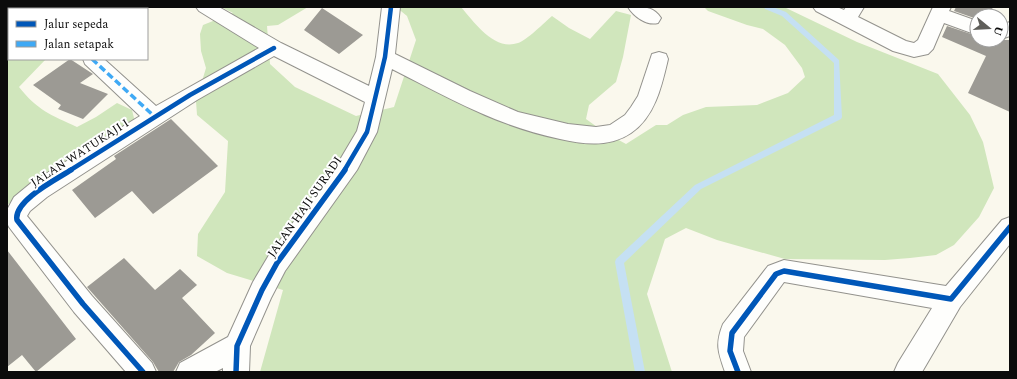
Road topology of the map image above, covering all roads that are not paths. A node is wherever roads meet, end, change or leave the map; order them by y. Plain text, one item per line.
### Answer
1 (205, 7) edge
2 (391, 7) edge
3 (637, 7) edge
4 (822, 7) edge
5 (940, 11) edge
6 (852, 14) edge
7 (652, 18) dead end
8 (969, 24) edge
9 (274, 48) junction
10 (385, 57) junction
11 (659, 59) dead end
12 (93, 60) edge
13 (376, 98) junction
14 (155, 117) junction
15 (1010, 227) edge
16 (951, 299) junction
17 (237, 346) junction
18 (143, 372) edge
19 (189, 372) edge
20 (236, 372) edge
21 (738, 372) edge
22 (907, 372) edge

1 - 9 street
2 - 10 street, JALAN HAJI SURADI
3 - 7 street
4 - 6 street
5 - 6 street
5 - 8 street
9 - 13 street
9 - 14 street, JALAN WATUKAJI I
10 - 11 street
10 - 13 street, JALAN HAJI SURADI
12 - 14 street
13 - 17 street, JALAN HAJI SURADI
14 - 18 street, JALAN WATUKAJI I
15 - 16 street
16 - 21 street
16 - 22 street
17 - 19 street
17 - 20 street, JALAN HAJI SURADI

